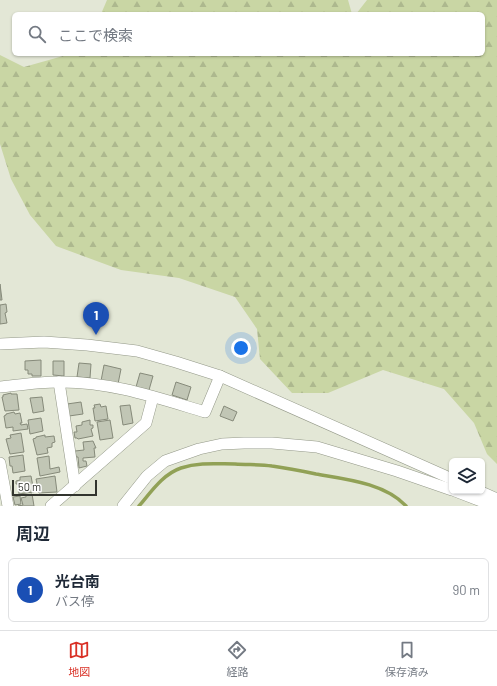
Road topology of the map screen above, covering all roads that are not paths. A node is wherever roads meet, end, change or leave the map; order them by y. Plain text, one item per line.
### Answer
1 (0, 344) edge
2 (220, 376) junction
3 (59, 382) junction
4 (0, 387) edge
5 (153, 397) junction
6 (0, 463) edge
7 (449, 479) edge
8 (75, 486) junction
9 (449, 489) edge
10 (459, 494) edge
11 (462, 494) edge
12 (485, 494) edge
13 (497, 499) edge
14 (8, 506) edge
15 (51, 506) edge
16 (123, 506) edge
17 (477, 506) edge
18 (494, 506) edge

1 - 2 street
2 - 5 street
2 - 7 street
3 - 4 street
3 - 5 street
3 - 8 street
5 - 8 street
6 - 14 street
8 - 15 street
9 - 16 street
10 - 17 street
11 - 18 street
12 - 13 street

